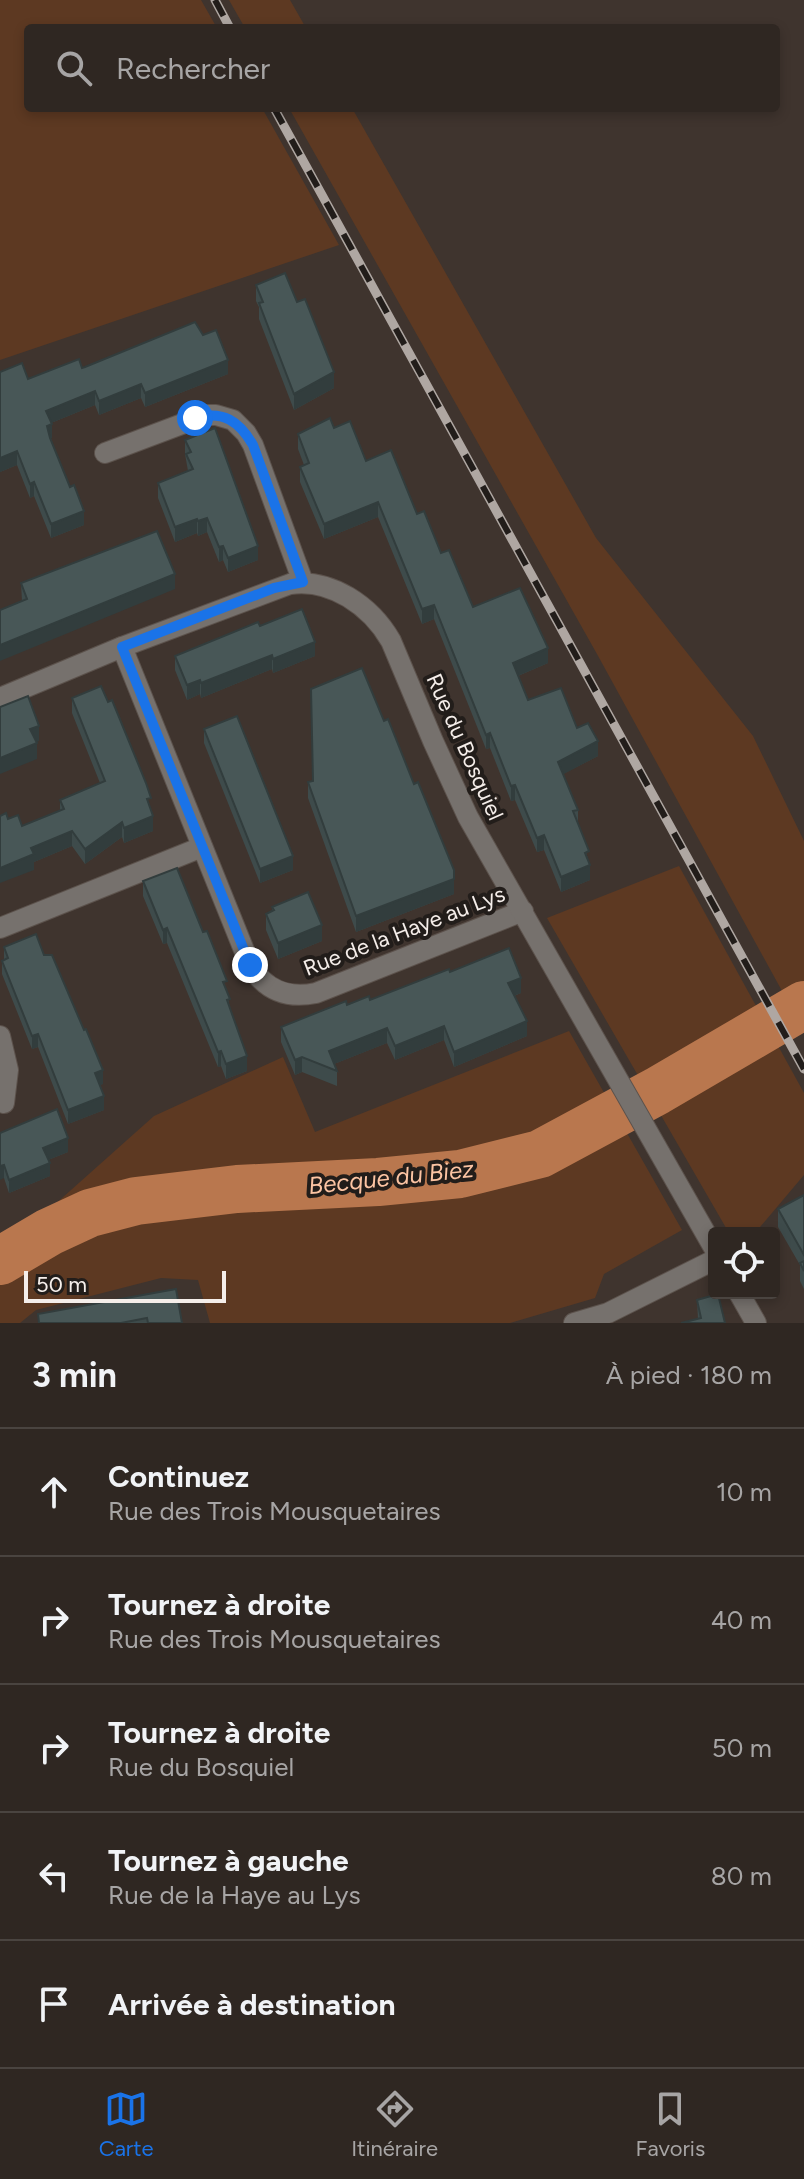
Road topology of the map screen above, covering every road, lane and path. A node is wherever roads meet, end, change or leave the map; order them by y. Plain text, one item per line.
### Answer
1 (105, 453) dead end
2 (303, 582) junction
3 (122, 647) junction
4 (0, 698) edge
5 (202, 847) junction
6 (523, 911) junction
7 (0, 928) edge
8 (0, 1036) edge
9 (4, 1103) dead end
10 (708, 1237) edge
11 (708, 1263) edge
12 (742, 1299) edge
13 (574, 1323) edge
14 (756, 1323) edge

1 - 2 street
2 - 3 street
2 - 6 street, Rue du Bosquiel
3 - 4 street
3 - 5 street, Rue de la Haye au Lys
5 - 6 street, Rue de la Haye au Lys
5 - 7 street
6 - 10 street, Rue du Bosquiel
8 - 9 street
11 - 13 street
12 - 14 street

